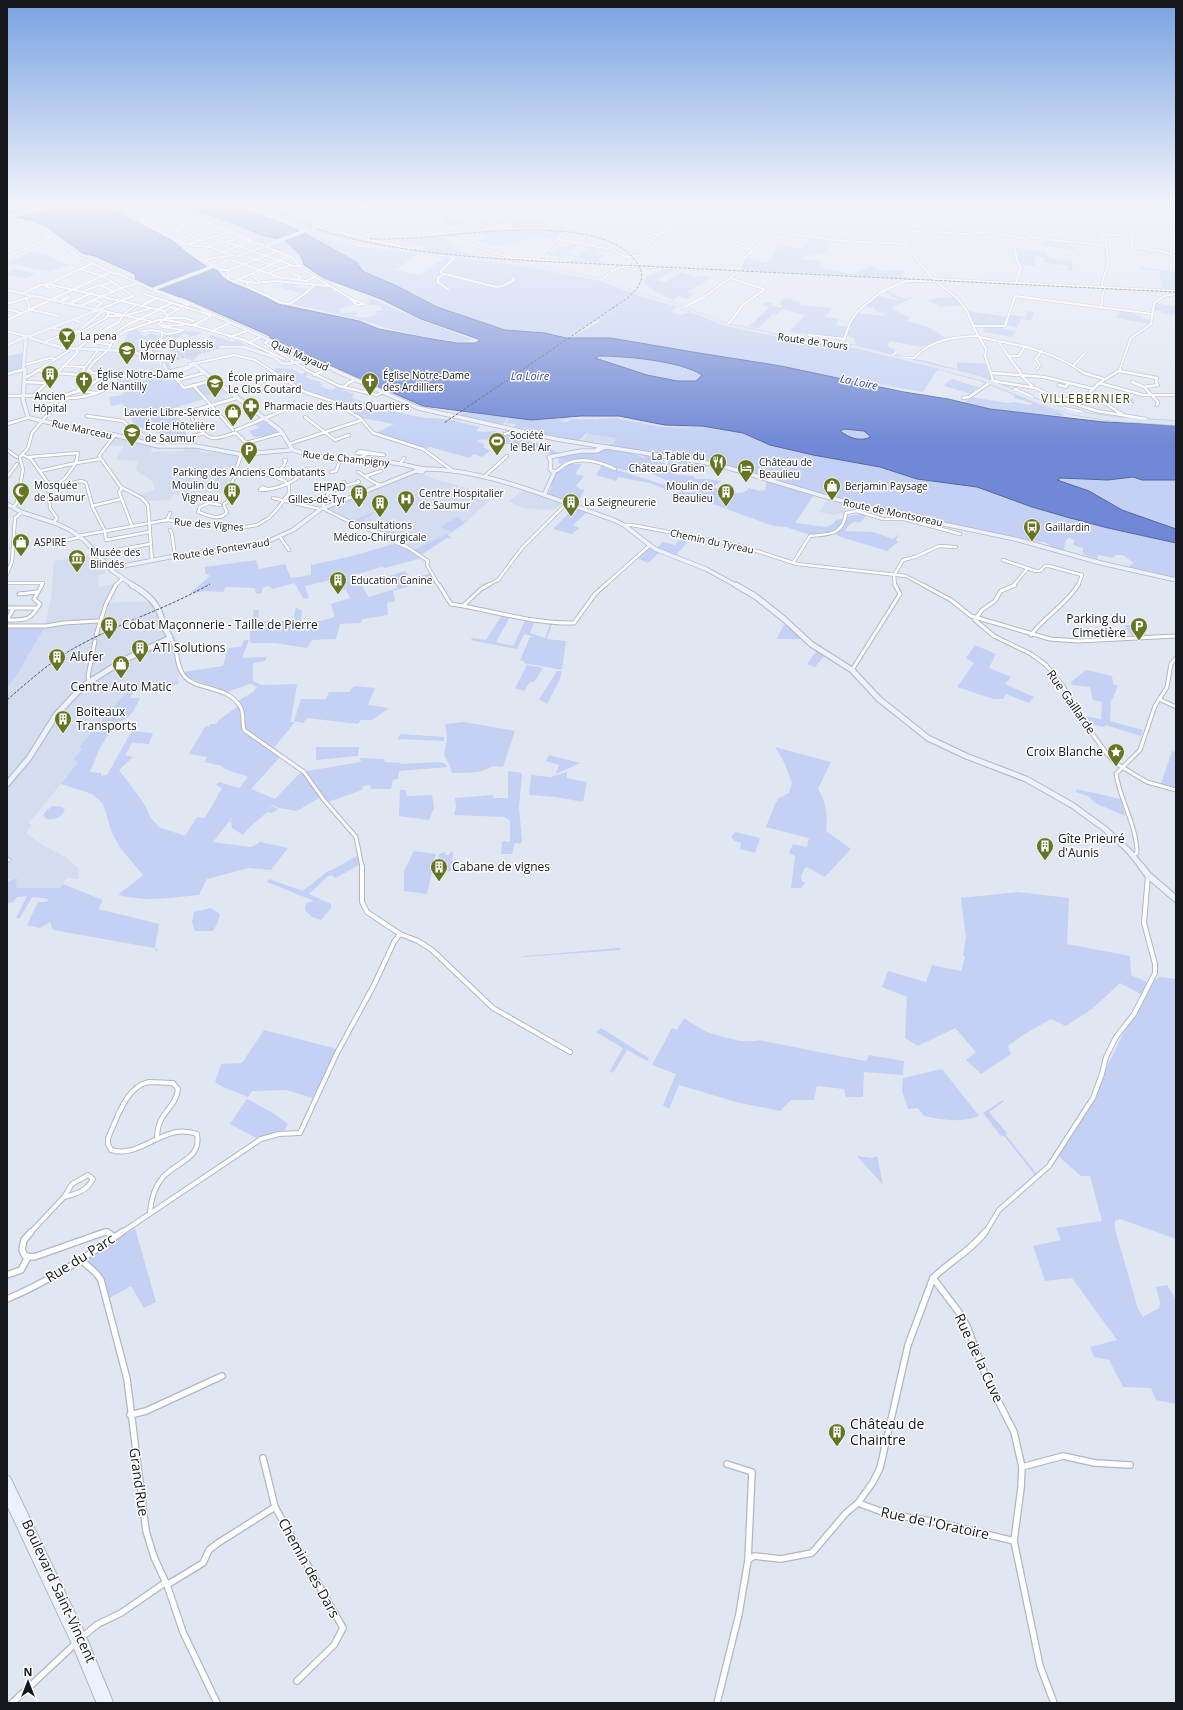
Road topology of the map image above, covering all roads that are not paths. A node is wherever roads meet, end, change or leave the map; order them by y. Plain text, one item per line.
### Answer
1 (41, 285) edge
2 (46, 285) edge
3 (52, 285) edge
4 (85, 285) edge
5 (101, 285) joint
6 (116, 285) edge
7 (133, 285) edge
8 (144, 285) edge
9 (164, 285) edge
10 (248, 285) edge
11 (314, 285) joint
12 (442, 285) edge
13 (487, 285) edge
14 (506, 285) edge
15 (613, 285) edge
16 (721, 285) edge
17 (751, 285) edge
18 (897, 285) edge
19 (941, 285) edge
20 (1055, 285) edge
21 (57, 286) junction
22 (331, 286) joint
23 (1103, 287) joint
24 (121, 288) junction
25 (154, 289) junction
26 (7, 290) edge
27 (73, 290) junction
28 (449, 290) dead end
29 (84, 291) junction
30 (1176, 291) edge
31 (114, 292) junction
32 (1103, 292) dead end
33 (23, 293) junction
34 (55, 293) dead end
35 (92, 293) junction
36 (62, 294) junction
37 (144, 294) dead end
38 (1176, 294) edge
39 (34, 296) junction
40 (103, 296) junction
41 (168, 296) junction
42 (69, 297) dead end
43 (26, 298) junction
44 (157, 298) junction
45 (350, 298) junction
46 (172, 299) junction
47 (51, 300) junction
48 (93, 300) junction
49 (122, 300) junction
50 (166, 301) junction
51 (59, 302) junction
52 (172, 303) junction
53 (7, 304) edge
54 (69, 304) junction
55 (137, 304) junction
56 (143, 305) junction
57 (80, 306) junction
58 (184, 306) junction
59 (152, 308) junction
60 (682, 308) junction
61 (1101, 308) junction
62 (7, 309) edge
63 (97, 309) junction
64 (159, 309) junction
65 (177, 309) junction
66 (29, 310) junction
67 (103, 311) junction
68 (165, 311) junction
69 (109, 312) junction
70 (127, 312) junction
71 (134, 313) junction
72 (21, 314) junction
73 (1152, 314) junction
74 (124, 315) junction
75 (212, 315) junction
76 (59, 316) dead end
77 (107, 316) junction
78 (167, 317) junction
79 (140, 319) junction
80 (7, 320) edge
81 (76, 321) dead end
82 (194, 321) junction
83 (201, 321) junction
84 (80, 322) dead end
85 (119, 322) junction
86 (151, 322) junction
87 (230, 323) junction
88 (184, 324) junction
89 (127, 325) junction
90 (194, 325) junction
91 (726, 325) junction
92 (161, 326) junction
93 (225, 326) junction
94 (974, 326) junction
95 (51, 328) junction
96 (122, 328) junction
97 (128, 330) junction
98 (7, 331) edge
99 (212, 331) junction
100 (247, 331) junction
101 (143, 332) dead end
102 (74, 333) junction
103 (162, 333) junction
104 (223, 334) junction
105 (809, 335) dead end
106 (979, 336) junction
107 (27, 337) junction
108 (229, 337) junction
109 (260, 337) junction
110 (845, 339) junction
111 (87, 341) junction
112 (268, 341) junction
113 (998, 341) junction
114 (44, 342) junction
115 (98, 343) junction
116 (249, 343) junction
117 (829, 343) junction
118 (7, 345) edge
119 (111, 345) junction
120 (270, 346) junction
121 (1025, 346) junction
122 (220, 347) tunnel mouth
123 (261, 347) junction
124 (63, 348) junction
125 (77, 350) junction
126 (98, 350) junction
127 (108, 350) junction
128 (896, 350) dead end
129 (1042, 350) junction
130 (68, 351) junction
131 (1085, 353) dead end
132 (892, 355) junction
133 (1008, 356) junction
134 (898, 357) junction
135 (55, 359) junction
136 (311, 360) junction
137 (164, 361) junction
138 (280, 361) junction
139 (297, 363) junction
140 (195, 365) junction
141 (63, 366) junction
142 (84, 366) junction
143 (1073, 366) junction
144 (24, 367) junction
145 (329, 368) junction
146 (89, 369) junction
147 (1038, 369) dead end
148 (36, 370) junction
149 (1119, 371) junction
150 (56, 373) junction
151 (81, 373) dead end
152 (204, 373) junction
153 (992, 373) junction
154 (7, 374) edge
155 (85, 374) junction
156 (106, 374) junction
157 (314, 375) junction
158 (1022, 376) junction
159 (24, 377) junction
160 (329, 378) dead end
161 (1104, 379) junction
162 (178, 380) junction
163 (215, 380) junction
164 (325, 380) junction
165 (355, 380) junction
166 (992, 381) junction
167 (24, 382) junction
168 (1068, 382) junction
169 (1132, 382) dead end
170 (46, 383) junction
171 (1099, 384) junction
172 (1059, 385) dead end
173 (193, 386) junction
174 (344, 387) junction
175 (371, 387) junction
176 (1144, 387) junction
177 (1037, 388) dead end
178 (1094, 389) junction
179 (1015, 390) junction
180 (80, 391) junction
181 (362, 392) junction
182 (383, 392) junction
183 (97, 393) junction
184 (66, 395) junction
185 (1152, 395) junction
186 (1176, 395) edge
187 (7, 396) edge
188 (33, 396) junction
189 (24, 397) junction
190 (68, 398) junction
191 (237, 398) junction
192 (962, 398) dead end
193 (1063, 400) junction
194 (1082, 400) junction
195 (211, 405) junction
196 (1157, 405) dead end
197 (1088, 407) junction
198 (290, 408) dead end
199 (1090, 414) dead end
200 (86, 416) dead end
201 (28, 417) junction
202 (305, 417) dead end
203 (1130, 418) junction
204 (264, 419) junction
205 (1146, 419) dead end
206 (362, 420) junction
207 (44, 421) junction
208 (1176, 422) edge
209 (7, 424) edge
210 (235, 431) junction
211 (324, 432) junction
212 (524, 432) junction
213 (204, 433) junction
214 (282, 433) junction
215 (505, 434) dead end
216 (115, 435) junction
217 (349, 435) dead end
218 (194, 436) dead end
219 (246, 443) junction
220 (289, 444) junction
221 (167, 446) junction
222 (601, 448) junction
223 (7, 450) edge
224 (292, 450) junction
225 (12, 453) junction
226 (366, 453) junction
227 (7, 454) edge
228 (242, 454) junction
229 (507, 456) dead end
230 (29, 457) junction
231 (341, 458) junction
232 (404, 458) dead end
233 (100, 459) junction
234 (354, 459) junction
235 (284, 460) dead end
236 (18, 461) junction
237 (76, 463) junction
238 (400, 464) junction
239 (615, 468) dead end
240 (417, 469) junction
241 (40, 471) junction
242 (381, 471) dead end
243 (453, 471) junction
244 (553, 471) junction
245 (236, 472) junction
246 (332, 472) dead end
247 (358, 472) dead end
248 (302, 473) dead end
249 (273, 475) junction
250 (366, 476) junction
251 (485, 476) junction
252 (7, 477) edge
253 (358, 481) dead end
254 (286, 482) junction
255 (344, 482) dead end
256 (318, 483) dead end
257 (58, 484) junction
258 (380, 485) junction
259 (345, 486) junction
260 (122, 488) junction
261 (548, 488) junction
262 (50, 489) junction
263 (267, 489) dead end
264 (328, 492) junction
265 (534, 492) junction
266 (544, 495) junction
267 (273, 498) dead end
268 (121, 499) junction
269 (284, 499) junction
270 (567, 503) junction
271 (7, 504) edge
272 (224, 505) junction
273 (14, 506) junction
274 (92, 506) junction
275 (322, 509) junction
276 (21, 513) junction
277 (170, 513) dead end
278 (167, 520) junction
279 (54, 522) junction
280 (149, 523) junction
281 (624, 525) junction
282 (132, 526) junction
283 (170, 530) dead end
284 (105, 531) junction
285 (149, 532) junction
286 (960, 534) dead end
287 (79, 536) junction
288 (280, 537) junction
289 (55, 543) dead end
290 (150, 544) junction
291 (649, 546) junction
292 (956, 546) dead end
293 (289, 550) dead end
294 (95, 554) junction
295 (175, 556) junction
296 (152, 560) junction
297 (1002, 560) dead end
298 (793, 563) junction
299 (111, 568) junction
300 (1028, 569) junction
301 (7, 574) edge
302 (894, 574) junction
303 (122, 579) junction
304 (1176, 580) edge
305 (7, 583) edge
306 (38, 592) junction
307 (19, 594) dead end
308 (464, 605) junction
309 (7, 608) edge
310 (14, 608) junction
311 (38, 608) junction
312 (969, 615) joint
313 (7, 620) edge
314 (975, 620) junction
315 (98, 621) junction
316 (7, 626) edge
317 (96, 635) dead end
318 (1031, 635) junction
319 (1176, 636) edge
320 (170, 638) junction
321 (95, 641) dead end
322 (1176, 658) edge
323 (852, 670) junction
324 (89, 681) junction
325 (1160, 698) junction
326 (1176, 707) edge
327 (1121, 768) junction
328 (7, 784) edge
329 (1176, 790) edge
330 (1134, 855) junction
331 (1148, 875) junction
332 (1176, 899) edge
333 (400, 934) junction
334 (570, 1052) dead end
335 (157, 1139) junction
336 (64, 1197) junction
337 (150, 1212) junction
338 (114, 1237) junction
339 (28, 1257) junction
340 (81, 1260) junction
341 (7, 1275) edge
342 (933, 1278) junction
343 (7, 1299) edge
344 (222, 1376) dead end
345 (130, 1415) junction
346 (263, 1458) dead end
347 (727, 1464) dead end
348 (1130, 1465) dead end
349 (1022, 1467) junction
350 (7, 1480) edge
351 (7, 1496) edge
352 (858, 1502) junction
353 (275, 1507) junction
354 (1014, 1541) junction
355 (748, 1560) junction
356 (167, 1584) junction
357 (79, 1640) junction
358 (297, 1680) dead end
359 (12, 1703) edge
360 (101, 1703) edge
361 (109, 1703) edge
362 (217, 1703) edge
363 (717, 1703) edge
364 (1054, 1703) edge

1 - 33 street
2 - 21 street
3 - 21 street
4 - 27 street
5 - 29 street
5 - 31 street
6 - 24 street
7 - 24 street
8 - 25 street
9 - 25 street
10 - 11 street
11 - 22 street
12 - 28 street
13 - 14 street
15 - 60 main road, Route de Tours
16 - 60 street
17 - 91 street
18 - 110 street
19 - 94 street
20 - 23 street
21 - 27 street
22 - 45 street
23 - 30 street
24 - 31 street
24 - 49 street
25 - 41 street
26 - 33 street
27 - 29 street
27 - 36 street
29 - 35 street
31 - 40 street
32 - 61 street
33 - 39 street
34 - 36 street
35 - 40 street
35 - 54 street
36 - 47 street
37 - 44 street
38 - 73 street
39 - 43 street
39 - 47 street
40 - 48 street
40 - 49 street
41 - 46 street
41 - 75 street
42 - 51 street
43 - 53 street
43 - 66 street
44 - 50 street
44 - 56 street
45 - 45 street
46 - 50 street
46 - 58 street
47 - 51 street
47 - 66 street
48 - 57 street
48 - 63 street
49 - 55 street
49 - 63 street
50 - 52 street
51 - 54 street
52 - 58 street
52 - 64 street
54 - 57 street
55 - 56 street
55 - 70 street
56 - 59 street
57 - 63 street
58 - 65 street
58 - 75 street, Quai Mayaud
59 - 64 street
59 - 71 street
60 - 91 main road, Route de Tours
61 - 73 street
61 - 94 street
62 - 72 street
63 - 67 street
63 - 95 street
64 - 68 street
64 - 79 street
65 - 68 street
65 - 78 street
66 - 72 street
66 - 76 street
67 - 69 street
67 - 102 street
68 - 78 street
69 - 74 street
69 - 77 street
70 - 71 street
70 - 74 street
71 - 74 street
72 - 80 street
73 - 149 street
74 - 77 street
74 - 79 street
74 - 85 street
75 - 83 street
75 - 87 street, Quai Mayaud
77 - 102 street
78 - 82 street
78 - 86 street
78 - 88 street
78 - 92 street
79 - 86 street
79 - 89 street
81 - 84 street
82 - 83 street
82 - 88 street
83 - 90 street
85 - 89 street
85 - 111 street
86 - 92 street
86 - 97 street
87 - 93 street
87 - 100 street, Quai Mayaud
88 - 90 street
88 - 92 street
89 - 96 street
90 - 99 street
91 - 117 main road, Route de Tours
92 - 103 street
93 - 99 street
93 - 104 street
94 - 106 street
95 - 102 street
95 - 107 street
96 - 97 street
96 - 115 street
97 - 119 street
98 - 107 street
99 - 104 street
100 - 108 street
100 - 109 street, Quai Mayaud
101 - 103 street
102 - 114 street
102 - 124 street
103 - 137 street
104 - 108 street
105 - 110 street
106 - 113 street
106 - 134 street
106 - 153 street
107 - 114 street
107 - 118 street
107 - 144 street
108 - 116 street
109 - 112 street, Quai Mayaud
109 - 116 street
110 - 117 street
111 - 115 street
111 - 125 street
112 - 120 street
112 - 136 street, Quai Mayaud
113 - 121 street
113 - 133 street
114 - 124 street
115 - 119 street
116 - 123 street
117 - 132 main road, Route de Tours
119 - 127 street
120 - 123 street
120 - 139 street
121 - 129 street
121 - 133 street
122 - 138 street
123 - 138 street
124 - 125 street
124 - 130 street
125 - 126 street
125 - 130 street
125 - 141 street
126 - 127 street
126 - 142 street
127 - 137 street
127 - 146 street
128 - 132 street
129 - 143 street
129 - 147 street
130 - 135 street
131 - 143 street
132 - 134 main road, Route de Tours
133 - 158 street
134 - 166 main road, Route de Tours
135 - 144 street
135 - 148 street
136 - 139 street
136 - 145 street, Quai Mayaud
137 - 140 street
138 - 139 street
139 - 157 street
140 - 152 street
140 - 162 street
140 - 206 street
141 - 142 street
141 - 150 street
142 - 155 street
143 - 161 street
144 - 154 street
144 - 159 street
145 - 157 street
145 - 165 street, Quai Mayaud
146 - 155 street
146 - 156 street
148 - 150 street
148 - 159 street
149 - 161 street
149 - 176 street
150 - 151 street
150 - 170 street
152 - 162 street
152 - 163 street
153 - 158 street
153 - 166 street
155 - 180 street
156 - 180 street
156 - 183 street
157 - 164 street
158 - 168 street
158 - 177 street
159 - 167 street
160 - 164 street
161 - 171 street
162 - 173 street
163 - 173 street
163 - 191 street
164 - 174 street
165 - 174 street
165 - 175 street, Quai Mayaud
166 - 179 main road, Route de Tours
166 - 192 street
166 - 193 street
167 - 170 street
167 - 189 street
168 - 172 street
168 - 178 street
169 - 176 street
170 - 188 street
171 - 178 street
171 - 185 street
173 - 195 street
174 - 181 street
175 - 181 street
175 - 182 street, Quai Mayaud
176 - 185 street
178 - 194 street
179 - 197 street
179 - 203 main road, Route de Tours
180 - 183 street
180 - 184 street
181 - 182 street
182 - 212 street, Quai Mayaud
183 - 190 street
184 - 188 street
184 - 190 street
185 - 186 street
185 - 196 street
187 - 189 street
188 - 189 street
189 - 201 street
190 - 207 street
191 - 195 street
191 - 204 street
193 - 194 street
193 - 197 street
194 - 203 street
195 - 210 street
195 - 213 street
197 - 203 street
198 - 204 street
199 - 203 street
200 - 221 street
201 - 207 street, Rue Marceau
201 - 209 street
202 - 211 street
203 - 205 street
203 - 208 main road, Route de Tours
204 - 210 street
204 - 214 street
206 - 211 street
206 - 243 street
207 - 216 street, Rue Marceau
207 - 236 street
210 - 213 street
210 - 219 street
211 - 217 street
211 - 220 street
212 - 215 street
212 - 222 street, Quai Mayaud
213 - 218 street
214 - 219 street
214 - 220 street
216 - 221 street, Rue Marceau
216 - 233 street
219 - 228 street
220 - 224 street
221 - 228 street, Rue Marceau
222 - 244 street
222 - 304 street, Route de Montsoreau
223 - 225 street
224 - 228 street, Rue Marceau
224 - 231 street, Rue de Champigny
225 - 227 street
225 - 236 street
226 - 226 street
226 - 234 street
228 - 245 street
229 - 251 street
230 - 236 street
230 - 237 street
230 - 241 street
231 - 234 street, Rue de Champigny
231 - 246 street
232 - 238 street, Rue de Champigny
233 - 237 street
233 - 260 street
234 - 238 street, Rue de Champigny
235 - 249 street
236 - 252 street
236 - 273 street
237 - 241 street
237 - 257 street
238 - 240 street, Rue de Champigny
239 - 244 street
240 - 243 street, Rue de Champigny
240 - 258 street, Route de Fontevraud
241 - 262 street
242 - 250 street
243 - 251 street
244 - 261 street
245 - 249 street
245 - 272 street
247 - 250 street
248 - 254 street
249 - 254 street
250 - 258 street
251 - 265 street
253 - 259 street
254 - 263 street
254 - 269 street
255 - 259 street
256 - 264 street
257 - 262 street
257 - 274 street
258 - 275 street, Route de Fontevraud
259 - 264 street
260 - 268 street
260 - 280 street
261 - 265 street
261 - 266 street
262 - 279 street
264 - 275 street
265 - 266 street
266 - 270 street
267 - 269 street
268 - 274 street
268 - 282 street
269 - 275 street
269 - 278 street, Rue des Vignes
270 - 281 street
270 - 308 street
271 - 273 street
272 - 272 street
273 - 276 street
274 - 284 street
275 - 288 street, Route de Fontevraud
275 - 308 street
276 - 279 street
276 - 301 street
277 - 278 street
278 - 280 street, Rue des Vignes
279 - 287 street
280 - 282 street, Rue des Vignes
280 - 285 street
281 - 291 street
281 - 298 street, Chemin du Tyreau
282 - 284 street, Rue des Vignes
283 - 295 street
284 - 285 street
284 - 287 street, Rue des Vignes
285 - 290 street
286 - 298 street
287 - 289 street, Rue des Vignes
287 - 294 street
288 - 293 street
288 - 295 street, Route de Fontevraud
290 - 294 street
290 - 296 street
291 - 308 street
291 - 323 street
292 - 302 street
294 - 299 street
295 - 296 street, Route de Fontevraud
296 - 299 street, Route de Fontevraud
297 - 300 street
298 - 302 street, Chemin du Tyreau
299 - 303 street
300 - 314 street
300 - 318 street
302 - 312 street, Chemin du Tyreau
302 - 323 street
303 - 315 street
303 - 320 street
305 - 306 street
306 - 307 street
306 - 311 street
309 - 310 street
310 - 311 street
310 - 313 street
311 - 313 street
312 - 314 street, Rue Gaillarde
314 - 318 street
314 - 327 street, Rue Gaillarde
315 - 316 street
315 - 317 street
318 - 319 street
320 - 324 street
320 - 333 street
321 - 324 street
322 - 325 street
323 - 330 street
324 - 328 street
325 - 326 street
325 - 327 street
327 - 329 street, Rue Gaillarde
327 - 330 street
330 - 331 street
331 - 332 street
331 - 342 street
333 - 334 street
333 - 337 street, Rue du Parc
335 - 335 street
335 - 337 street
336 - 336 street
336 - 339 street
337 - 338 street, Rue du Parc
338 - 339 street
338 - 340 street, Rue du Parc
339 - 341 street
340 - 343 street, Rue du Parc
340 - 345 street, Grand'Rue
342 - 349 street, Rue de la Cuve
342 - 352 street
344 - 345 street
345 - 356 street, Grand'Rue
346 - 353 street, Chemin des Dars
347 - 355 street
348 - 349 street
349 - 354 street, Rue de la Cuve
350 - 357 street, Boulevard Saint-Vincent
351 - 357 street, Boulevard Saint-Vincent
352 - 354 street, Rue de l'Oratoire
352 - 355 street
353 - 356 street, Chemin des Dars
353 - 358 street, Chemin des Dars
354 - 364 street
355 - 363 street
356 - 357 street, Chemin des Dars
356 - 362 street, Grand'Rue
357 - 359 street, Chemin des Dars
357 - 360 street, Boulevard Saint-Vincent
357 - 361 street, Boulevard Saint-Vincent

